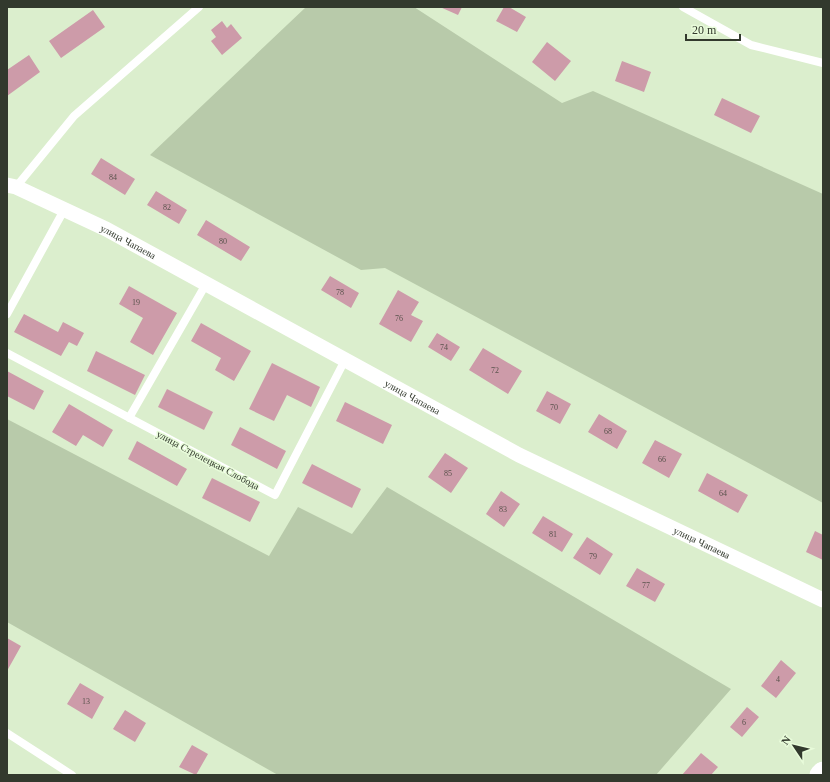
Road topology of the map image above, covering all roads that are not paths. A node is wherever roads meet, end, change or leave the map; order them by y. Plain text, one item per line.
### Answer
1 (199, 7) edge
2 (683, 7) edge
3 (823, 64) edge
4 (11, 186) edge
5 (64, 210) junction
6 (206, 284) junction
7 (7, 314) edge
8 (7, 353) edge
9 (345, 360) junction
10 (129, 418) junction
11 (823, 600) edge
12 (7, 733) edge
13 (823, 772) edge
14 (72, 775) edge
15 (820, 775) edge

1 - 4 lane
2 - 3 lane
4 - 5 street, улица Чапаева
5 - 6 street, улица Чапаева
5 - 7 lane
6 - 9 street, улица Чапаева
6 - 10 lane
8 - 10 lane, улица Стрелецкая Слобода
9 - 10 lane, улица Стрелецкая Слобода
9 - 11 street, улица Чапаева
12 - 14 lane
13 - 15 main road

